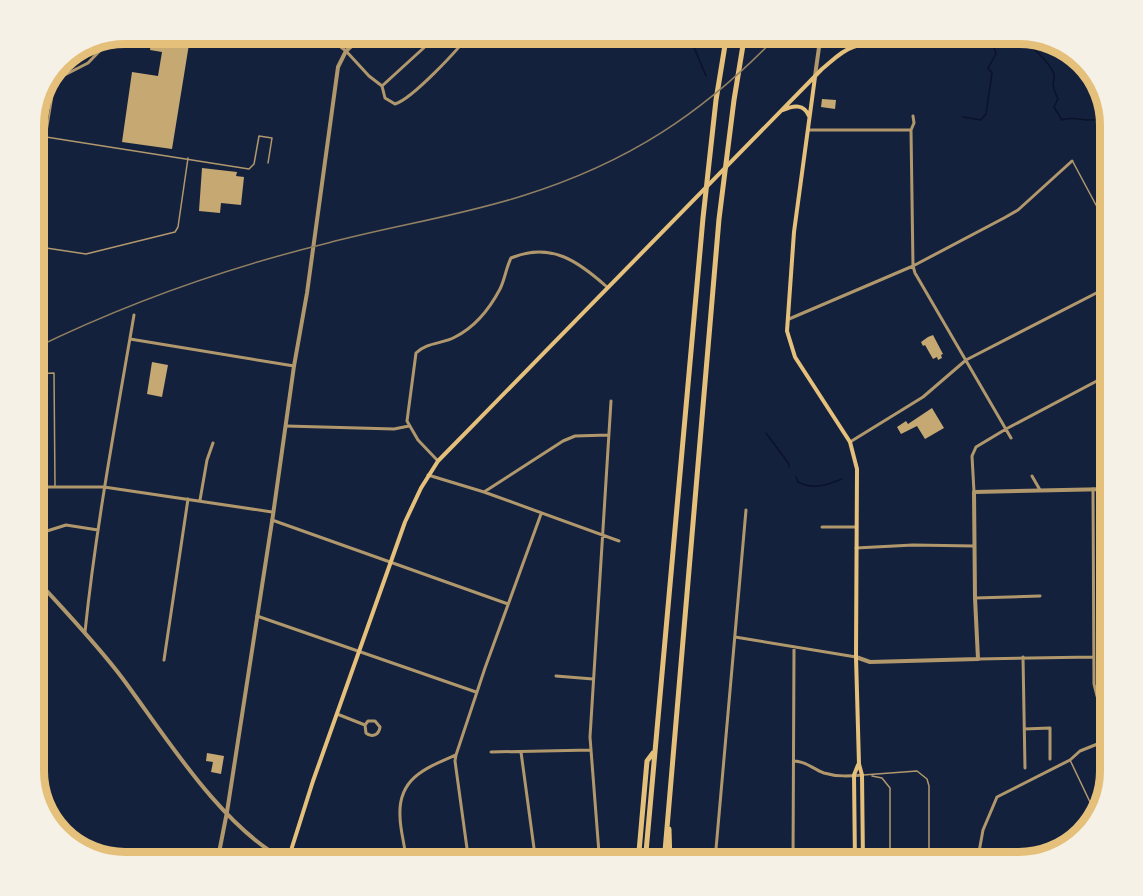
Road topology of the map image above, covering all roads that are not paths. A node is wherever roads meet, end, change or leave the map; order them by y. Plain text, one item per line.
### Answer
1 (337, 44) edge
2 (354, 44) edge
3 (428, 44) edge
4 (461, 44) edge
5 (725, 44) edge
6 (743, 44) edge
7 (820, 44) edge
8 (868, 44) edge
9 (104, 47) edge
10 (346, 51) junction
11 (815, 76) junction
12 (57, 79) edge
13 (382, 86) junction
14 (52, 90) edge
15 (780, 112) junction
16 (913, 116) dead end
17 (810, 118) junction
18 (809, 130) junction
19 (910, 130) junction
20 (46, 137) junction
21 (44, 149) edge
22 (188, 158) junction
23 (1072, 161) joint
24 (268, 163) dead end
25 (1100, 209) edge
26 (44, 248) edge
27 (913, 266) junction
28 (607, 287) junction
29 (1100, 291) edge
30 (134, 315) dead end
31 (787, 320) junction
32 (130, 339) junction
33 (966, 360) junction
34 (294, 366) junction
35 (44, 373) edge
36 (1100, 379) edge
37 (611, 401) dead end
38 (286, 426) junction
39 (409, 426) junction
40 (1006, 429) junction
41 (608, 435) junction
42 (1011, 438) dead end
43 (850, 442) junction
44 (213, 443) dead end
45 (438, 461) junction
46 (428, 476) junction
47 (1032, 476) dead end
48 (56, 486) junction
49 (44, 487) edge
50 (104, 487) junction
51 (1093, 489) junction
52 (1100, 489) edge
53 (1040, 490) junction
54 (484, 492) junction
55 (974, 492) junction
56 (188, 499) junction
57 (200, 500) junction
58 (746, 510) dead end
59 (272, 512) junction
60 (541, 514) junction
61 (272, 520) junction
62 (822, 527) dead end
63 (856, 527) junction
64 (98, 530) junction
65 (46, 531) dead end
66 (602, 536) junction
67 (619, 542) dead end
68 (974, 546) junction
69 (856, 548) junction
70 (391, 563) junction
71 (44, 588) edge
72 (1040, 596) dead end
73 (975, 598) junction
74 (508, 604) junction
75 (257, 616) junction
76 (85, 632) junction
77 (735, 637) junction
78 (794, 646) junction
79 (359, 652) junction
80 (856, 657) junction
81 (1023, 657) junction
82 (1093, 657) junction
83 (978, 659) junction
84 (164, 660) dead end
85 (556, 676) dead end
86 (594, 679) junction
87 (477, 692) junction
88 (1100, 699) edge
89 (337, 714) junction
90 (365, 725) junction
91 (1024, 729) junction
92 (1100, 743) edge
93 (591, 750) junction
94 (491, 752) dead end
95 (521, 752) junction
96 (654, 752) junction
97 (456, 755) junction
98 (1050, 759) dead end
99 (1070, 760) junction
100 (794, 761) junction
101 (859, 764) junction
102 (1025, 768) dead end
103 (862, 775) junction
104 (871, 775) junction
105 (854, 776) junction
106 (669, 793) junction
107 (1090, 802) dead end
108 (227, 812) junction
109 (219, 853) edge
110 (273, 853) edge
111 (290, 853) edge
112 (405, 853) edge
113 (468, 853) edge
114 (535, 853) edge
115 (598, 853) edge
116 (639, 853) edge
117 (646, 853) edge
118 (665, 853) edge
119 (670, 853) edge
120 (716, 853) edge
121 (793, 853) edge
122 (855, 853) edge
123 (863, 853) edge
124 (890, 853) edge
125 (929, 853) edge
126 (979, 853) edge

1 - 10 street
2 - 10 street
3 - 13 street
4 - 13 street
5 - 96 highway
6 - 106 highway
7 - 11 street
8 - 11 main road
9 - 12 street
10 - 13 street
10 - 34 street
11 - 15 main road
11 - 17 main road
14 - 20 lane
15 - 17 main road
15 - 28 main road
16 - 19 street
17 - 18 main road
18 - 19 street
18 - 31 main road
19 - 27 street
20 - 21 lane
20 - 22 lane
22 - 24 lane
22 - 26 lane
23 - 25 lane
23 - 27 street
27 - 31 street
27 - 33 street
28 - 39 street
28 - 45 main road
29 - 33 street
30 - 32 street
31 - 43 main road
32 - 34 street
32 - 50 street
33 - 40 street
33 - 43 street
34 - 38 street
35 - 48 lane
36 - 40 street
37 - 41 street
38 - 39 street
38 - 59 street
39 - 45 street
40 - 42 street
40 - 55 street
41 - 54 street
41 - 66 street
43 - 63 main road
44 - 57 street
45 - 46 main road
46 - 54 street
46 - 70 main road
47 - 53 street
48 - 49 street
48 - 50 street
50 - 56 street
50 - 64 street
51 - 52 street
51 - 53 street
51 - 82 street
53 - 55 street
54 - 60 street
55 - 68 street
56 - 57 street
56 - 84 street
57 - 59 street
58 - 77 street
59 - 61 street
60 - 66 street
60 - 74 street
61 - 70 street
61 - 75 street
62 - 63 street
63 - 69 main road
64 - 65 street
64 - 76 street
66 - 67 street
66 - 86 street
68 - 69 street
68 - 73 street
69 - 80 main road
70 - 74 street
70 - 79 main road
71 - 76 street
72 - 73 street
73 - 83 street
74 - 87 street
75 - 79 street
75 - 108 street
76 - 108 street
77 - 78 street
77 - 120 street
78 - 80 street
78 - 100 street
79 - 87 street
79 - 89 main road
80 - 83 street
80 - 101 main road
81 - 82 street
81 - 83 street
81 - 91 street
82 - 88 street
85 - 86 street
86 - 93 street
87 - 97 street
89 - 90 street
89 - 111 main road
90 - 90 street
91 - 98 street
91 - 102 street
92 - 99 street
93 - 95 street
93 - 115 street
94 - 95 street
95 - 114 street
96 - 116 highway
96 - 117 highway
97 - 112 street
97 - 113 street
99 - 107 lane
99 - 126 street
100 - 105 street
100 - 121 street
101 - 103 main road
101 - 105 main road
103 - 104 lane
103 - 105 street
103 - 123 main road
104 - 124 lane
104 - 125 lane
105 - 122 main road
106 - 118 highway
106 - 119 highway
108 - 109 street
108 - 110 street

